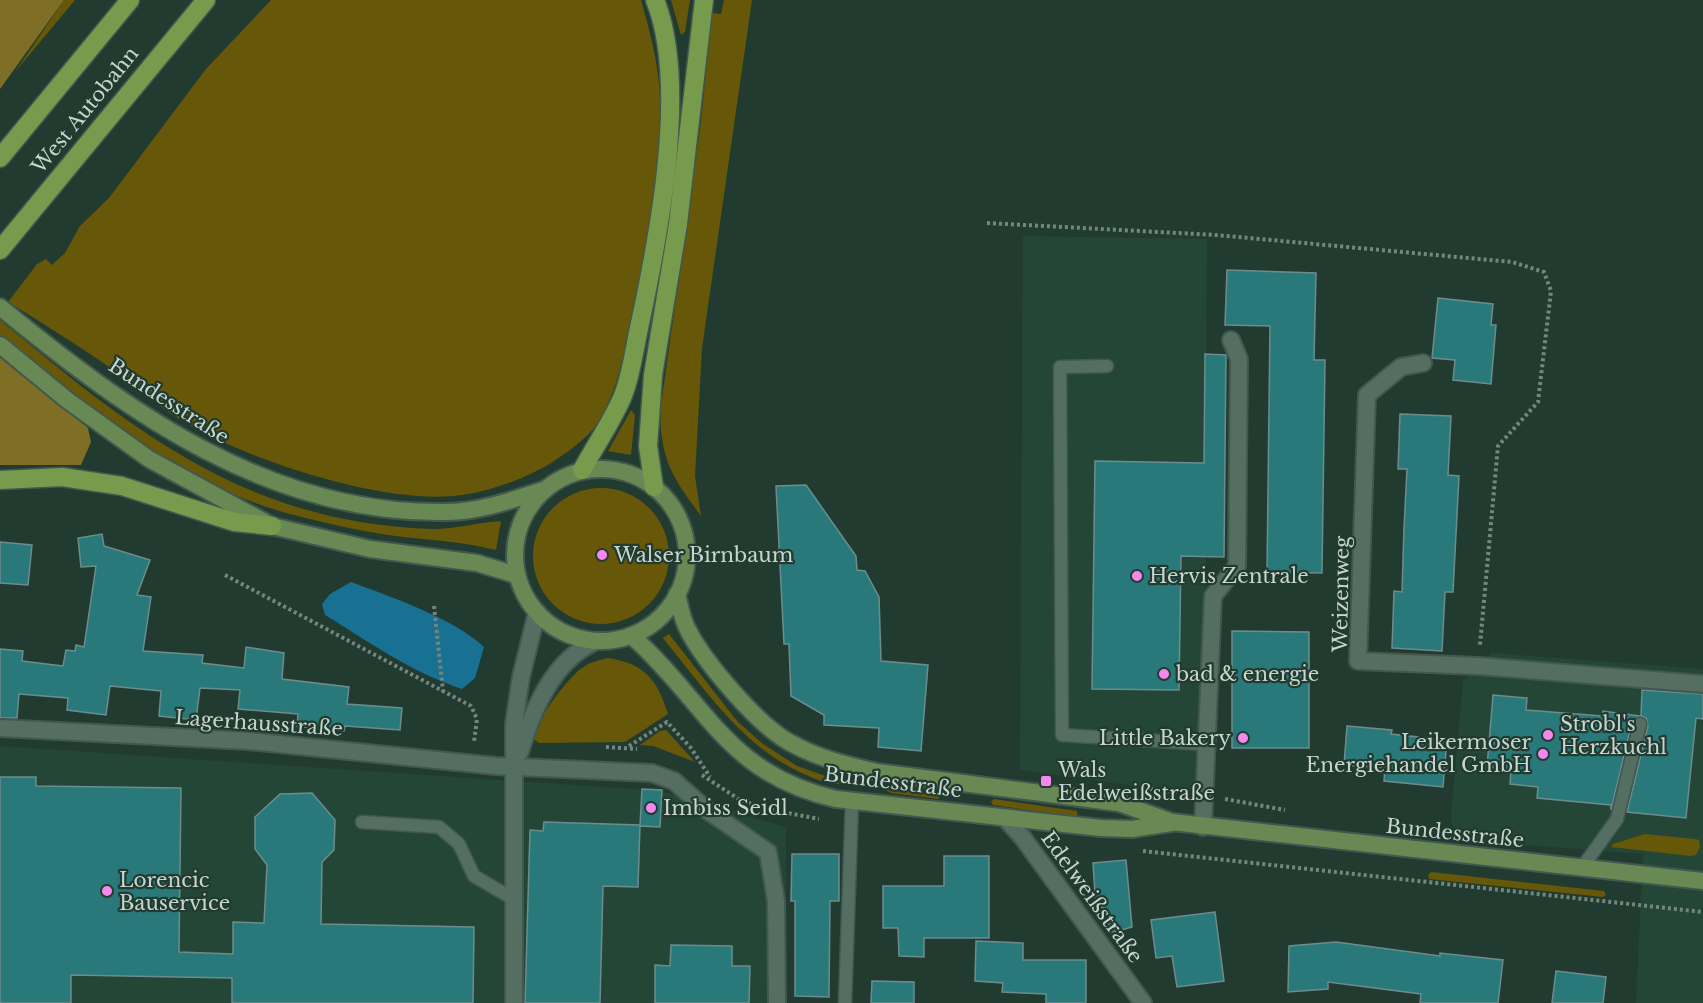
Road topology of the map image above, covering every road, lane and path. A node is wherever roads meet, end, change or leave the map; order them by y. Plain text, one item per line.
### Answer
1 (130, 0) edge
2 (212, 0) edge
3 (655, 0) edge
4 (704, 0) edge
5 (201, 6) edge
6 (0, 158) edge
7 (987, 223) dead end
8 (0, 250) edge
9 (0, 307) edge
10 (1231, 340) dead end
11 (0, 345) edge
12 (1423, 363) dead end
13 (1107, 366) dead end
14 (582, 470) junction
15 (0, 480) edge
16 (654, 487) junction
17 (543, 490) junction
18 (272, 526) junction
19 (225, 575) dead end
20 (516, 575) junction
21 (677, 594) junction
22 (434, 606) dead end
23 (537, 612) junction
24 (633, 637) junction
25 (596, 641) junction
26 (1478, 666) junction
27 (1703, 684) edge
28 (443, 691) junction
29 (1640, 724) dead end
30 (0, 728) edge
31 (1206, 744) junction
32 (628, 746) dead end
33 (471, 763) junction
34 (515, 767) junction
35 (712, 780) dead end
36 (852, 801) junction
37 (1005, 818) junction
38 (362, 822) dead end
39 (1172, 822) junction
40 (1203, 826) junction
41 (1581, 868) junction
42 (1703, 881) edge
43 (515, 900) junction
44 (514, 1003) edge
45 (777, 1003) edge
46 (845, 1003) edge
47 (1143, 1003) edge

1 - 6 highway, West Autobahn
2 - 5 highway, West Autobahn
3 - 14 highway
4 - 16 highway
5 - 8 highway, West Autobahn
7 - 26 path
9 - 17 main road, Bundesstraße
10 - 31 street
11 - 18 main road
12 - 26 street, Weizenweg
13 - 31 lane
14 - 16 main road, Bundesstraße
14 - 17 main road, Bundesstraße
15 - 18 highway
16 - 21 main road, Bundesstraße
17 - 20 main road, Bundesstraße
18 - 20 main road
19 - 28 path
20 - 23 main road, Bundesstraße
21 - 24 main road, Bundesstraße
21 - 39 main road, Bundesstraße
22 - 28 path
23 - 25 main road, Bundesstraße
23 - 34 street
24 - 25 main road, Bundesstraße
24 - 36 main road, Bundesstraße
25 - 34 street
26 - 27 street, Weizenweg
28 - 33 path
29 - 41 lane
30 - 33 street, Lagerhausstraße
31 - 40 street
32 - 35 path
33 - 34 street, Lagerhausstraße
34 - 43 street
34 - 45 street, Lagerhausstraße
36 - 37 main road, Bundesstraße
36 - 46 lane
37 - 39 main road, Bundesstraße
37 - 47 street, Edelweißstraße
38 - 43 lane
39 - 40 main road, Bundesstraße
40 - 41 main road, Bundesstraße
41 - 42 main road, Bundesstraße
43 - 44 street

